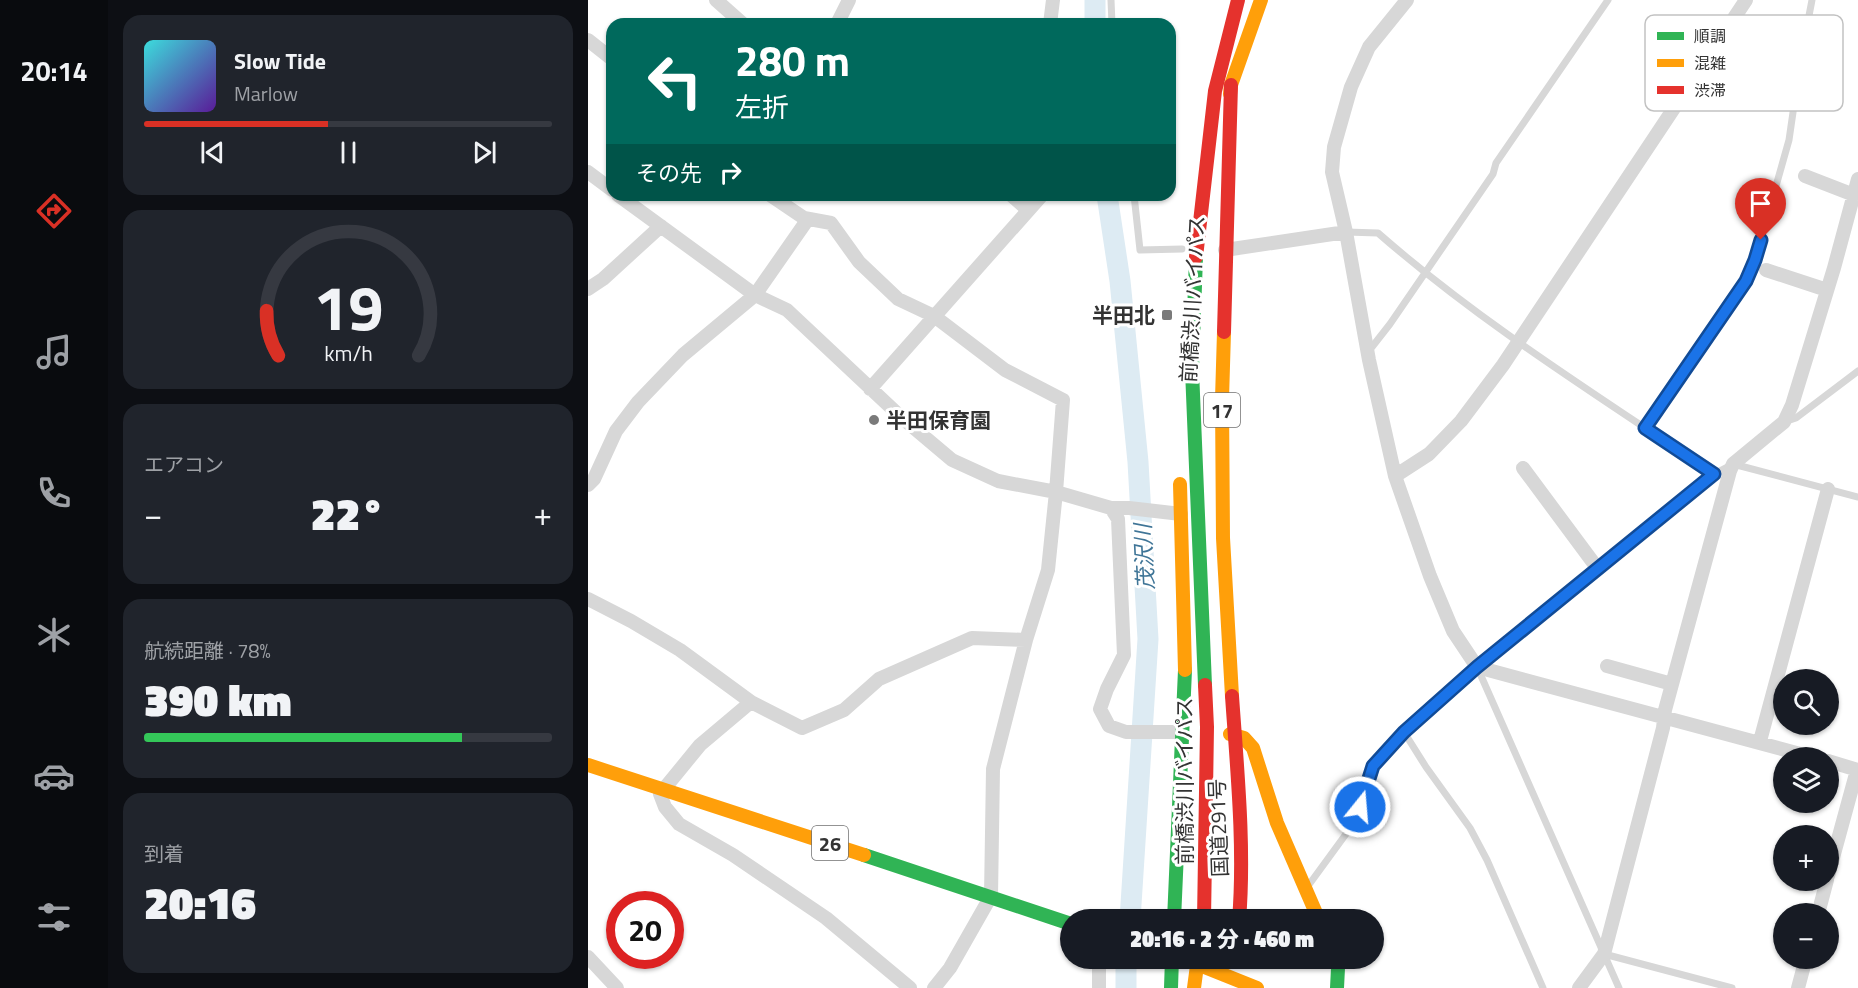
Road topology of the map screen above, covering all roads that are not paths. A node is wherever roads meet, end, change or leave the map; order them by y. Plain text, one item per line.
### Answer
1 (716, 0) edge
2 (849, 0) edge
3 (1053, 0) edge
4 (1111, 0) edge
5 (1228, 0) edge
6 (1238, 0) edge
7 (1261, 0) edge
8 (1407, 0) edge
9 (1608, 0) edge
10 (1746, 0) edge
11 (1812, 0) edge
12 (1736, 15) edge
13 (1809, 15) edge
14 (736, 18) edge
15 (840, 18) edge
16 (1051, 18) edge
17 (1112, 18) edge
18 (588, 40) edge
19 (606, 54) edge
20 (1221, 61) junction
21 (1231, 85) junction
22 (1215, 91) junction
23 (1672, 111) edge
24 (1793, 111) edge
25 (588, 172) edge
26 (1804, 176) dead end
27 (1858, 179) edge
28 (606, 186) edge
29 (1854, 195) junction
30 (626, 201) edge
31 (779, 201) edge
32 (1018, 201) edge
33 (1036, 201) edge
34 (1135, 201) edge
35 (1028, 210) junction
36 (808, 219) junction
37 (660, 226) junction
38 (1346, 232) junction
39 (1225, 250) junction
40 (1182, 254) joint
41 (1766, 270) dead end
42 (1424, 273) junction
43 (588, 289) edge
44 (1827, 290) junction
45 (755, 295) junction
46 (934, 316) junction
47 (1210, 322) dead end
48 (1519, 342) junction
49 (1367, 348) junction
50 (1858, 371) edge
51 (870, 389) junction
52 (1784, 422) junction
53 (1208, 424) dead end
54 (1645, 428) junction
55 (1733, 464) junction
56 (1523, 468) dead end
57 (1179, 471) dead end
58 (1714, 474) junction
59 (1395, 476) junction
60 (588, 485) edge
61 (1828, 489) junction
62 (1056, 492) junction
63 (1858, 497) edge
64 (1111, 508) junction
65 (1181, 514) junction
66 (1598, 569) junction
67 (590, 603) edge
68 (1203, 606) junction
69 (1026, 640) junction
70 (1607, 666) dead end
71 (1477, 667) junction
72 (1672, 684) junction
73 (751, 702) junction
74 (1664, 718) junction
75 (1404, 732) junction
76 (1182, 733) junction
77 (1232, 735) junction
78 (1760, 741) junction
79 (1779, 747) edge
80 (1839, 764) edge
81 (588, 765) edge
82 (1858, 769) edge
83 (664, 789) junction
84 (1839, 837) edge
85 (1305, 890) junction
86 (991, 896) junction
87 (1174, 909) edge
88 (1204, 909) edge
89 (1240, 909) edge
90 (1313, 909) edge
91 (1060, 920) edge
92 (1604, 954) junction
93 (588, 957) edge
94 (1099, 969) edge
95 (1172, 969) edge
96 (1197, 969) edge
97 (1208, 969) edge
98 (1338, 969) edge
99 (1803, 969) edge
100 (1232, 979) edge
101 (617, 988) edge
102 (910, 988) edge
103 (934, 988) edge
104 (1099, 988) edge
105 (1171, 988) edge
106 (1194, 988) edge
107 (1257, 988) edge
108 (1337, 988) edge
109 (1543, 988) edge
110 (1580, 988) edge
111 (1619, 988) edge
112 (1732, 988) edge
113 (1798, 988) edge

1 - 14 street
2 - 15 street
3 - 16 street
4 - 17 lane
5 - 20 main road
6 - 20 main road, 前橋渋川バイパス / 17
7 - 21 main road, 前橋渋川バイパス / 17
8 - 38 street
9 - 42 lane
10 - 12 street
11 - 13 lane
18 - 19 street
20 - 22 main road, 前橋渋川バイパス / 17
21 - 39 main road, 17
21 - 47 main road, 前橋渋川バイパス / 17
22 - 40 main road, 17
22 - 68 main road, 前橋渋川バイパス / 17
23 - 48 street
24 - 54 lane
25 - 28 street
26 - 29 street
27 - 29 street
29 - 44 street
30 - 37 street
31 - 36 street
32 - 35 street
33 - 35 street
34 - 40 lane
35 - 46 street
36 - 45 street
36 - 46 street
37 - 43 street
37 - 45 street
38 - 39 street
38 - 42 lane
38 - 49 street
39 - 77 main road, 17
41 - 44 street
42 - 48 lane
42 - 49 lane
44 - 52 street
45 - 51 street
45 - 60 street
46 - 51 street
46 - 62 street
48 - 54 lane
48 - 59 street
49 - 59 street
50 - 52 lane
51 - 62 street
52 - 55 street
53 - 68 main road, 前橋渋川バイパス / 17
54 - 58 lane
55 - 58 lane
55 - 61 lane
55 - 72 street
56 - 66 street
57 - 65 main road
58 - 66 lane
59 - 71 street
61 - 63 lane
61 - 78 street
62 - 64 street
62 - 69 street
64 - 65 street
64 - 76 street
65 - 76 main road
66 - 71 lane
67 - 73 street
68 - 88 main road, 前橋渋川バイパス / 17
69 - 73 street
69 - 86 street
70 - 72 street
71 - 74 street
71 - 75 lane
71 - 92 lane
72 - 74 street
73 - 83 street
74 - 78 street
74 - 92 street
75 - 85 lane
75 - 109 lane
76 - 87 main road
77 - 85 main road
77 - 89 main road, 国道291号 / 17
78 - 79 street
80 - 82 street
81 - 83 main road, 26
82 - 84 street
83 - 86 main road, 26
83 - 102 street
85 - 90 main road
86 - 91 main road, 26
86 - 103 street
92 - 110 street
92 - 111 lane
92 - 112 lane
93 - 101 street
94 - 104 street
95 - 105 main road
96 - 106 main road, bridge
97 - 100 main road
98 - 108 main road
99 - 113 street
100 - 107 main road

